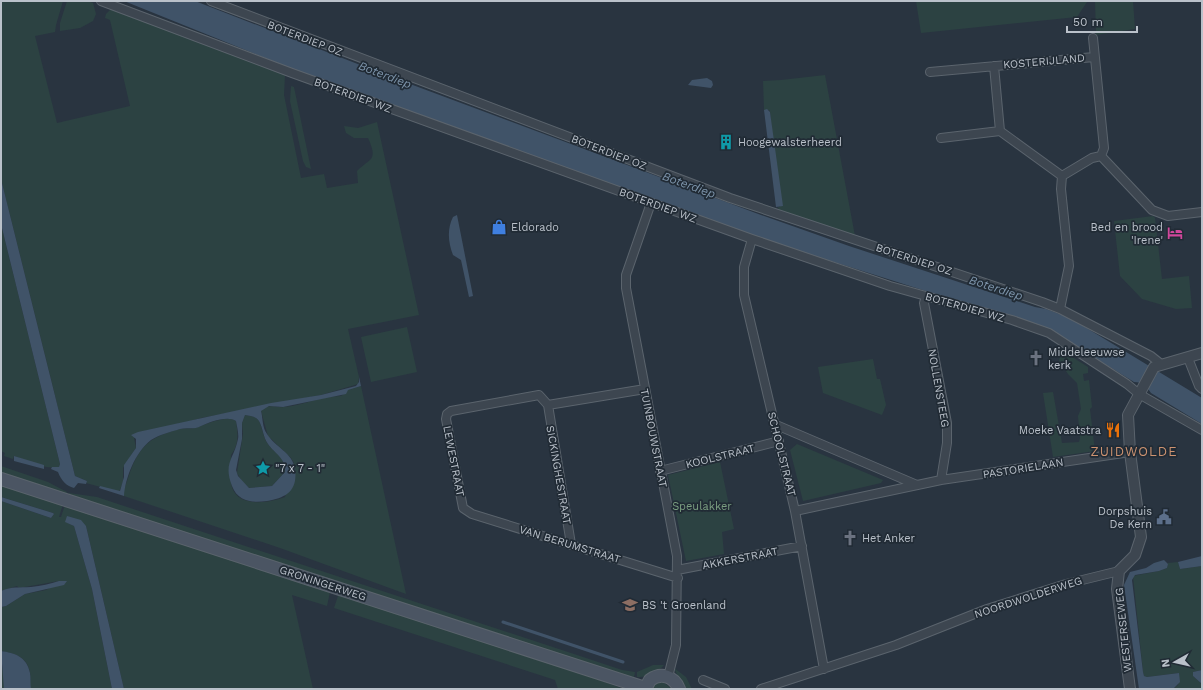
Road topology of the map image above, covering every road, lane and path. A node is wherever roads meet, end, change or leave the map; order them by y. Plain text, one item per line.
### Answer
1 (101, 1) edge
2 (211, 1) edge
3 (1093, 38) dead end
4 (1094, 57) junction
5 (994, 66) junction
6 (930, 72) dead end
7 (1000, 131) junction
8 (941, 138) dead end
9 (1101, 156) junction
10 (1062, 176) junction
11 (652, 203) junction
12 (1202, 212) edge
13 (752, 240) junction
14 (926, 296) junction
15 (1060, 309) junction
16 (1202, 353) edge
17 (1188, 358) junction
18 (1158, 365) junction
19 (644, 389) junction
20 (1202, 389) edge
21 (1140, 392) junction
22 (548, 405) junction
23 (774, 424) junction
24 (1202, 430) edge
25 (779, 441) junction
26 (1130, 452) junction
27 (660, 471) junction
28 (1, 479) edge
29 (941, 480) junction
30 (917, 485) junction
31 (463, 508) joint
32 (795, 511) junction
33 (570, 544) junction
34 (802, 546) junction
35 (1119, 571) junction
36 (678, 574) junction
37 (824, 669) junction
38 (668, 677) junction
39 (703, 680) dead end
40 (645, 688) edge
41 (679, 689) edge
42 (725, 689) edge
43 (761, 689) edge
44 (1130, 689) edge

1 - 11 street, BOTERDIEP WZ
2 - 15 street, BOTERDIEP OZ
3 - 4 street, KOSTERIJLAND
4 - 5 street, KOSTERIJLAND
4 - 9 street, KOSTERIJLAND
5 - 6 street, KOSTERIJLAND
5 - 7 street, KOSTERIJLAND
7 - 8 street
7 - 10 street
9 - 10 street
9 - 12 street
10 - 15 street
11 - 13 street, BOTERDIEP WZ
11 - 19 street, TUINBOUWSTRAAT
13 - 14 street, BOTERDIEP WZ
13 - 23 street, SCHOOLSTRAAT
14 - 21 street, BOTERDIEP WZ
14 - 29 street, NOLLENSTEEG
15 - 18 street, BOTERDIEP OZ
16 - 17 street
17 - 18 street
17 - 20 street
18 - 21 street
19 - 22 street
19 - 27 street, TUINBOUWSTRAAT
21 - 24 street, BOTERDIEP WZ
21 - 26 street
22 - 31 street, LEWESTRAAT
22 - 33 street, SICKINGHESTRAAT
23 - 25 street, SCHOOLSTRAAT
23 - 30 street
25 - 27 street, KOOLSTRAAT
25 - 32 street, SCHOOLSTRAAT
26 - 29 street, PASTORIELAAN
26 - 35 street
27 - 36 street, TUINBOUWSTRAAT
28 - 40 main road, GRONINGERWEG
29 - 30 street, PASTORIELAAN
30 - 32 street, PASTORIELAAN
31 - 33 street, VAN BERUMSTRAAT
32 - 34 street, SCHOOLSTRAAT
33 - 36 street, VAN BERUMSTRAAT
34 - 36 street, AKKERSTRAAT
34 - 37 street, SCHOOLSTRAAT
35 - 37 street, NOORDWOLDERWEG
35 - 44 street, WESTERSEWEG
36 - 38 street, TUINBOUWSTRAAT
37 - 43 street, NOORDWOLDERWEG
38 - 40 main road
38 - 41 main road
39 - 42 street

